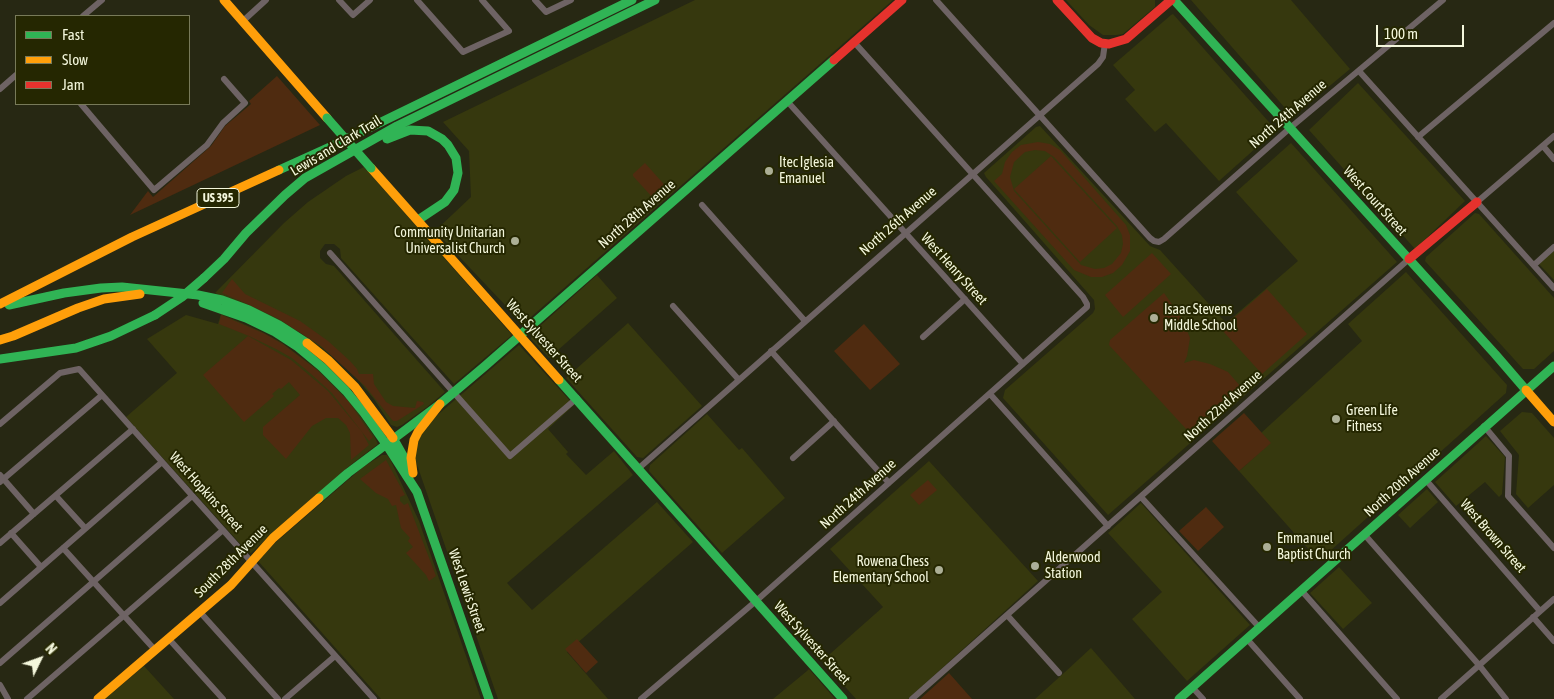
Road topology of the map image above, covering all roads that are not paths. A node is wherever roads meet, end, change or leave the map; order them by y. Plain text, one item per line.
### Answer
1 (102, 0) edge
2 (224, 0) edge
3 (266, 0) edge
4 (339, 0) edge
5 (370, 0) edge
6 (417, 0) edge
7 (482, 0) edge
8 (535, 0) edge
9 (571, 0) edge
10 (632, 0) edge
11 (654, 0) edge
12 (902, 0) edge
13 (936, 0) edge
14 (1057, 0) edge
15 (1172, 0) edge
16 (1443, 0) edge
17 (84, 15) edge
18 (243, 21) junction
19 (1554, 23) edge
20 (854, 42) junction
21 (1105, 43) junction
22 (1359, 71) junction
23 (15, 76) edge
24 (224, 79) dead end
25 (0, 89) edge
26 (787, 100) junction
27 (82, 105) edge
28 (1040, 115) junction
29 (1290, 128) junction
30 (1554, 136) edge
31 (1418, 137) junction
32 (1543, 146) junction
33 (1554, 159) edge
34 (972, 174) junction
35 (285, 195) junction
36 (1476, 202) junction
37 (702, 205) dead end
38 (418, 220) junction
39 (906, 233) junction
40 (1554, 247) edge
41 (330, 253) dead end
42 (1409, 259) junction
43 (1534, 265) junction
44 (1554, 288) edge
45 (965, 299) junction
46 (0, 304) edge
47 (673, 306) dead end
48 (0, 308) edge
49 (805, 321) junction
50 (520, 335) junction
51 (923, 337) dead end
52 (0, 340) edge
53 (771, 351) junction
54 (0, 359) edge
55 (1023, 364) junction
56 (1554, 366) edge
57 (738, 380) junction
58 (1526, 390) junction
59 (454, 393) junction
60 (990, 394) junction
61 (102, 395) junction
62 (577, 398) junction
63 (440, 404) junction
64 (834, 421) junction
65 (1554, 422) edge
66 (0, 424) edge
67 (1484, 426) junction
68 (133, 429) junction
69 (390, 441) junction
70 (794, 458) dead end
71 (162, 462) junction
72 (639, 468) junction
73 (413, 473) junction
74 (1, 479) edge
75 (1425, 479) junction
76 (889, 483) junction
77 (417, 492) junction
78 (56, 496) junction
79 (192, 496) junction
80 (1141, 496) junction
81 (34, 514) junction
82 (1108, 526) junction
83 (86, 528) junction
84 (223, 530) junction
85 (12, 533) junction
86 (1364, 534) junction
87 (0, 543) edge
88 (63, 548) junction
89 (1554, 548) edge
90 (251, 562) junction
91 (41, 567) junction
92 (94, 582) junction
93 (1301, 590) junction
94 (1554, 598) edge
95 (756, 601) junction
96 (0, 603) edge
97 (1540, 611) junction
98 (200, 612) junction
99 (124, 615) junction
100 (1007, 615) junction
101 (1533, 617) junction
102 (1259, 628) junction
103 (168, 638) junction
104 (1247, 639) junction
105 (1554, 641) edge
106 (155, 650) junction
107 (335, 656) junction
108 (0, 663) edge
109 (1479, 665) junction
110 (1059, 673) dead end
111 (0, 686) edge
112 (1192, 687) junction
113 (8, 699) edge
114 (27, 699) edge
115 (98, 699) edge
116 (222, 699) edge
117 (278, 699) edge
118 (285, 699) edge
119 (374, 699) edge
120 (489, 699) edge
121 (641, 699) edge
122 (843, 699) edge
123 (912, 699) edge
124 (1179, 699) edge
125 (1203, 699) edge
126 (1300, 699) edge
127 (1397, 699) edge
128 (1441, 699) edge
129 (1506, 699) edge

1 - 17 street
2 - 18 main road, West Sylvester Street
3 - 18 street
4 - 5 street
6 - 7 street
8 - 9 street
10 - 46 main road, Lewis and Clark Trail / US 395
11 - 35 main road, Lewis and Clark Trail
12 - 20 main road, North 28th Avenue
13 - 28 street
14 - 21 main road
15 - 21 main road
15 - 29 main road, West Court Street
16 - 22 street, North 24th Avenue
18 - 38 main road, West Sylvester Street, bridge
19 - 31 street
20 - 26 main road, North 28th Avenue
20 - 34 street
21 - 28 street, North 26th Avenue
22 - 29 street, North 24th Avenue
22 - 31 street
23 - 25 street
24 - 27 street
26 - 39 street, West Henry Street
26 - 50 main road, North 28th Avenue
28 - 29 street, North 24th Avenue
28 - 34 street, North 26th Avenue
29 - 42 main road, West Court Street
30 - 32 street, North 22nd Avenue
31 - 36 street
32 - 33 street
32 - 36 street, North 22nd Avenue
34 - 39 street, North 26th Avenue
34 - 55 street, North 24th Avenue
35 - 38 main road
35 - 54 main road, Lewis and Clark Trail, bridge
36 - 42 main road, North 22nd Avenue
36 - 43 street
37 - 49 street
38 - 50 main road, West Sylvester Street
39 - 45 street, West Henry Street
39 - 49 street, North 26th Avenue
40 - 43 street
41 - 59 street
42 - 58 main road, West Court Street
42 - 80 street, North 22nd Avenue
43 - 44 street
45 - 51 street
45 - 55 street, West Henry Street
47 - 57 street
48 - 69 main road
49 - 53 street, North 26th Avenue
50 - 59 main road, North 28th Avenue
50 - 62 main road, West Sylvester Street
52 - 69 main road
53 - 57 street, North 26th Avenue
53 - 64 street
55 - 60 street, North 24th Avenue
56 - 58 main road, North 20th Avenue
57 - 72 street, North 26th Avenue
58 - 65 main road, West Court Street
58 - 67 main road, North 20th Avenue
59 - 62 street
59 - 63 main road, North 28th Avenue
60 - 76 street, North 24th Avenue
60 - 82 street
61 - 66 street, West Hopkins Street
61 - 68 street, West Hopkins Street
61 - 74 street
62 - 72 main road, West Sylvester Street
63 - 69 main road, North 28th Avenue
63 - 73 main road
64 - 70 street
64 - 76 street
67 - 75 main road, North 20th Avenue
67 - 89 street
68 - 71 street, West Hopkins Street
68 - 78 street
69 - 73 main road, West Lewis Street
69 - 77 main road, West Lewis Street
69 - 90 main road, South 28th Avenue
71 - 79 street, West Hopkins Street
71 - 83 street
72 - 95 main road, West Sylvester Street
73 - 77 main road, West Lewis Street
74 - 81 street
75 - 86 main road, North 20th Avenue
75 - 97 street, West Brown Street
76 - 95 street, North 24th Avenue
77 - 120 main road, West Lewis Street
78 - 81 street
78 - 83 street
79 - 84 street, West Hopkins Street
79 - 92 street
80 - 82 street, North 22nd Avenue
80 - 102 street
81 - 85 street
82 - 100 street, North 22nd Avenue
83 - 88 street
84 - 90 street, West Hopkins Street
84 - 99 street
85 - 87 street
85 - 91 street
86 - 93 main road, North 20th Avenue
86 - 109 street
88 - 91 street
88 - 92 street
90 - 98 main road, South 28th Avenue
90 - 107 street, West Hopkins Street
91 - 96 street
92 - 99 street
92 - 108 street
93 - 102 main road, North 20th Avenue
93 - 127 street
94 - 97 street
95 - 121 street, North 24th Avenue
95 - 122 main road, West Sylvester Street
97 - 101 street
98 - 103 main road, South 28th Avenue
98 - 117 street
99 - 106 street
99 - 114 street
100 - 110 street
100 - 123 street, North 22nd Avenue
101 - 105 street
101 - 109 street
102 - 104 main road, North 20th Avenue
103 - 106 main road, South 28th Avenue
103 - 116 street
104 - 112 main road, North 20th Avenue
104 - 126 street
106 - 115 main road, South 28th Avenue
107 - 118 street
107 - 119 street, West Hopkins Street
109 - 128 street
109 - 129 street
111 - 113 street
112 - 124 main road, North 20th Avenue
112 - 125 street

